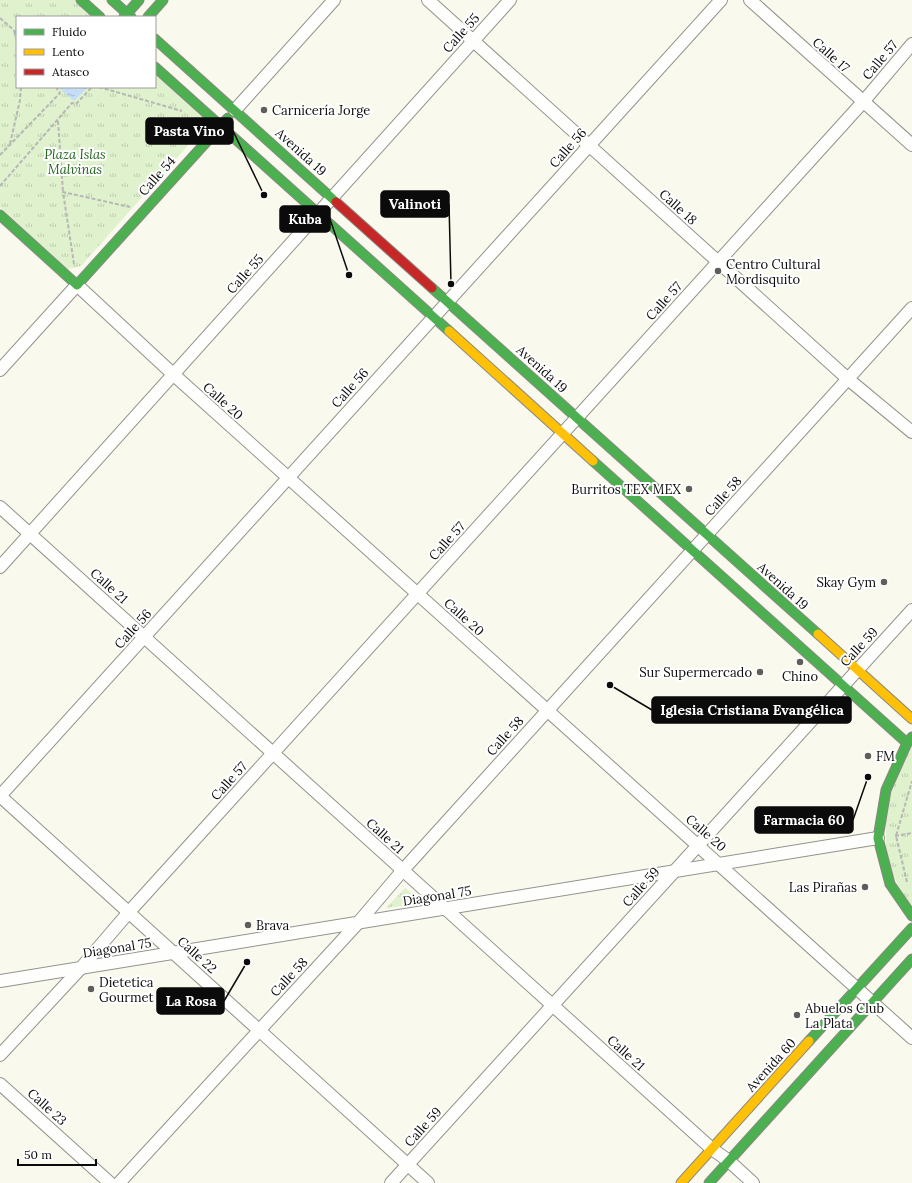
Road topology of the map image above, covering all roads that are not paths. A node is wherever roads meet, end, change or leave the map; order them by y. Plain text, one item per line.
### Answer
1 (81, 0) edge
2 (112, 0) edge
3 (139, 0) edge
4 (163, 0) edge
5 (334, 0) edge
6 (428, 0) edge
7 (510, 0) edge
8 (721, 0) edge
9 (750, 0) edge
10 (99, 16) edge
11 (127, 16) edge
12 (149, 16) edge
13 (156, 39) edge
14 (473, 41) junction
15 (912, 44) edge
16 (156, 68) edge
17 (863, 102) junction
18 (235, 110) junction
19 (221, 126) junction
20 (590, 146) junction
21 (912, 146) edge
22 (332, 197) junction
23 (318, 213) junction
24 (0, 215) edge
25 (718, 262) junction
26 (78, 285) junction
27 (448, 302) junction
28 (912, 308) edge
29 (434, 317) junction
30 (0, 370) edge
31 (174, 375) junction
32 (848, 379) junction
33 (577, 418) junction
34 (912, 432) edge
35 (563, 433) junction
36 (288, 478) junction
37 (0, 507) edge
38 (30, 534) junction
39 (707, 535) junction
40 (693, 550) junction
41 (0, 567) edge
42 (418, 594) junction
43 (912, 610) edge
44 (144, 637) junction
45 (857, 669) junction
46 (843, 685) junction
47 (548, 711) junction
48 (912, 719) edge
49 (910, 740) edge
50 (273, 753) junction
51 (0, 796) edge
52 (878, 838) junction
53 (697, 845) junction
54 (719, 864) junction
55 (403, 870) junction
56 (674, 871) junction
57 (446, 908) junction
58 (129, 912) junction
59 (912, 916) edge
60 (358, 923) junction
61 (912, 928) edge
62 (174, 953) junction
63 (912, 959) edge
64 (81, 968) junction
65 (0, 981) edge
66 (857, 988) junction
67 (873, 1002) junction
68 (552, 1005) junction
69 (259, 1030) junction
70 (912, 1038) edge
71 (0, 1055) edge
72 (0, 1084) edge
73 (712, 1149) junction
74 (729, 1161) junction
75 (408, 1164) junction
76 (110, 1183) edge
77 (119, 1183) edge
78 (391, 1183) edge
79 (428, 1183) edge
80 (681, 1183) edge
81 (709, 1183) edge
82 (753, 1183) edge

1 - 10 main road
2 - 11 main road
3 - 11 main road
4 - 12 main road
5 - 18 street, Calle 54
6 - 14 street, Calle 18
7 - 14 street, Calle 55
8 - 20 street, Calle 56
9 - 17 street, Calle 17
13 - 18 main road, Avenida 19
14 - 20 street, Calle 18
14 - 22 street, Calle 55
15 - 17 street, Calle 57
16 - 19 main road
17 - 21 street, Calle 17
17 - 25 street, Calle 57
18 - 19 main road, Calle 54
18 - 22 main road, Avenida 19
19 - 23 main road
19 - 26 main road, Calle 54
20 - 25 street, Calle 18
20 - 27 street, Calle 56
22 - 23 street, Calle 55
22 - 27 main road, Avenida 19
23 - 29 main road
23 - 31 street, Calle 55
24 - 26 main road, Calle 20
25 - 32 street, Calle 18
25 - 33 street, Calle 57
26 - 30 street, Calle 54
26 - 31 street, Calle 20
27 - 29 street, Calle 56
27 - 33 main road, Avenida 19
28 - 32 street, Calle 58
29 - 35 main road
29 - 36 street, Calle 56
31 - 36 street, Calle 20
31 - 38 street, Calle 55
32 - 34 street, Calle 18
32 - 39 street, Calle 58
33 - 35 street, Calle 57
33 - 39 main road, Avenida 19
35 - 40 main road
35 - 42 street, Calle 57
36 - 42 street, Calle 20
36 - 44 street, Calle 56
37 - 38 street, Calle 21
38 - 41 street, Calle 55
38 - 44 street, Calle 21
39 - 40 street, Calle 58
39 - 45 main road, Avenida 19
40 - 46 main road
40 - 47 street, Calle 58
42 - 47 street, Calle 20
42 - 50 street, Calle 57
43 - 45 street, Calle 59
44 - 50 street, Calle 21
44 - 51 street, Calle 56
45 - 46 street, Calle 59
45 - 48 main road, Avenida 19
46 - 49 main road
46 - 53 street, Calle 59
47 - 53 street, Calle 20
47 - 55 street, Calle 58
49 - 52 main road
50 - 55 street, Calle 21
50 - 58 street, Calle 57
51 - 58 street, Calle 22
52 - 54 street, Diagonal 75
52 - 59 main road
53 - 54 street, Calle 20
53 - 56 street, Calle 59
54 - 56 street, Diagonal 75
54 - 66 street, Calle 20
55 - 57 street, Calle 21
55 - 60 street, Calle 58
56 - 57 street, Diagonal 75
56 - 68 street, Calle 59
57 - 60 street, Diagonal 75
57 - 68 street, Calle 21
58 - 62 street, Calle 22
58 - 64 street, Calle 57
60 - 62 street, Diagonal 75
60 - 69 street, Calle 58
61 - 66 main road, Avenida 60
62 - 64 street, Diagonal 75
62 - 69 street, Calle 22
63 - 67 main road
64 - 65 street, Diagonal 75
64 - 71 street, Calle 57
66 - 67 street, Calle 20
66 - 73 main road, Avenida 60
67 - 70 street, Calle 20
67 - 74 main road
68 - 73 street, Calle 21
68 - 75 street, Calle 59
69 - 75 street, Calle 22
69 - 77 street, Calle 58
72 - 76 street, Calle 23
73 - 74 street, Calle 21
73 - 80 main road, Avenida 60
74 - 81 main road
74 - 82 street, Calle 21
75 - 78 street, Calle 59
75 - 79 street, Calle 22

